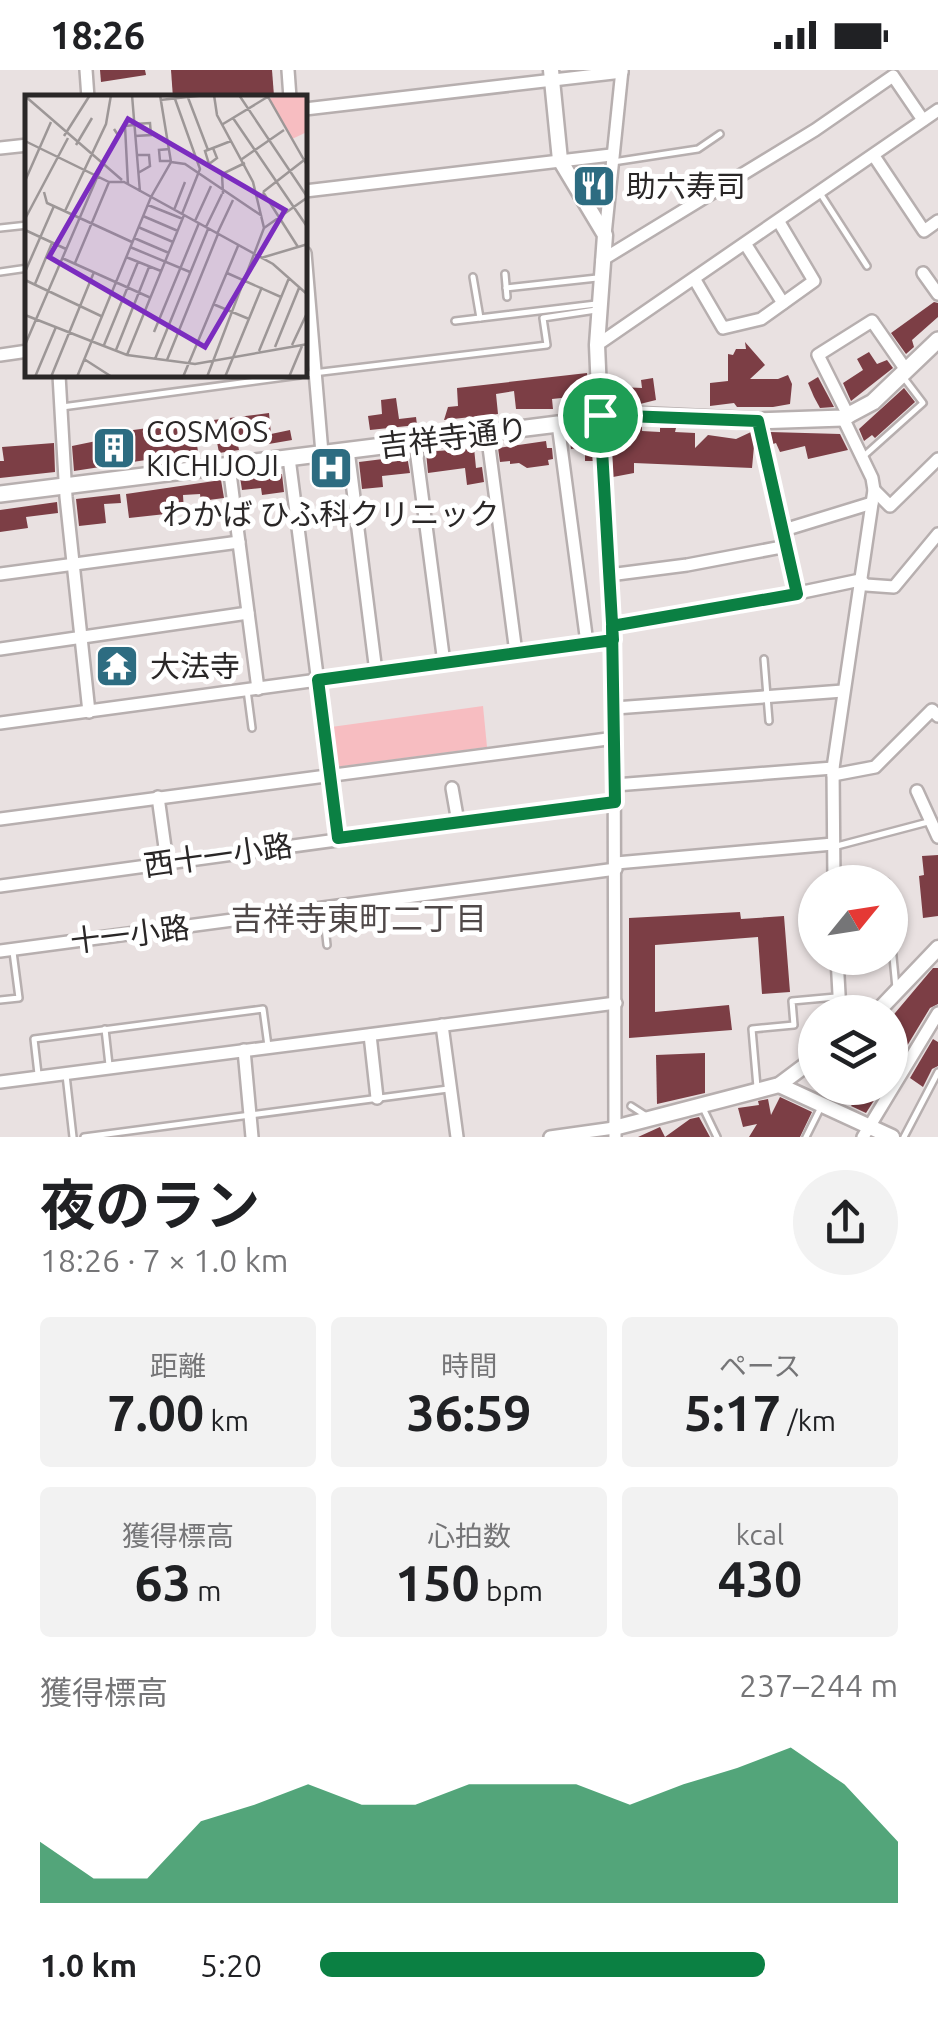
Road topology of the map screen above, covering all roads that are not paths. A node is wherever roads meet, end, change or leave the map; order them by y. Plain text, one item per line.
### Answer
1 (86, 70) edge
2 (288, 70) edge
3 (622, 71) edge
4 (551, 76) edge
5 (88, 95) edge
6 (290, 95) edge
7 (308, 109) edge
8 (930, 116) edge
9 (938, 129) edge
10 (720, 134) dead end
11 (25, 145) edge
12 (0, 148) edge
13 (874, 156) junction
14 (611, 159) junction
15 (560, 160) junction
16 (308, 191) edge
17 (820, 193) junction
18 (938, 221) edge
19 (778, 222) junction
20 (25, 225) edge
21 (0, 228) edge
22 (604, 235) junction
23 (746, 245) junction
24 (602, 260) junction
25 (867, 266) dead end
26 (25, 268) edge
27 (0, 272) edge
28 (923, 273) dead end
29 (505, 274) dead end
30 (473, 277) dead end
31 (601, 278) junction
32 (695, 280) junction
33 (506, 288) junction
34 (938, 294) edge
35 (507, 297) dead end
36 (784, 304) junction
37 (599, 307) junction
38 (480, 318) junction
39 (456, 321) dead end
40 (938, 340) edge
41 (597, 345) junction
42 (25, 351) edge
43 (0, 355) edge
44 (904, 373) junction
45 (308, 374) edge
46 (59, 378) edge
47 (276, 378) edge
48 (308, 378) edge
49 (62, 406) junction
50 (600, 415) junction
51 (846, 417) junction
52 (758, 421) junction
53 (558, 424) junction
54 (487, 432) junction
55 (414, 442) junction
56 (348, 450) junction
57 (322, 453) junction
58 (863, 457) junction
59 (289, 458) junction
60 (938, 459) edge
61 (229, 466) junction
62 (66, 486) junction
63 (0, 494) edge
64 (873, 496) junction
65 (784, 530) junction
66 (938, 534) edge
67 (239, 542) junction
68 (787, 546) junction
69 (74, 564) junction
70 (0, 574) edge
71 (609, 574) junction
72 (860, 580) junction
73 (797, 594) junction
74 (248, 614) junction
75 (612, 626) junction
76 (82, 638) junction
77 (613, 640) junction
78 (588, 643) junction
79 (0, 649) edge
80 (516, 653) junction
81 (764, 659) dead end
82 (444, 663) junction
83 (376, 672) junction
84 (318, 680) junction
85 (252, 690) junction
86 (843, 691) junction
87 (766, 697) junction
88 (614, 708) junction
89 (89, 712) junction
90 (938, 716) edge
91 (769, 721) dead end
92 (0, 723) edge
93 (252, 728) dead end
94 (615, 738) junction
95 (833, 771) junction
96 (330, 774) junction
97 (615, 785) junction
98 (452, 788) dead end
99 (917, 791) dead end
100 (158, 798) junction
101 (615, 802) junction
102 (0, 819) edge
103 (931, 821) junction
104 (458, 822) junction
105 (938, 837) edge
106 (338, 838) junction
107 (832, 844) junction
108 (167, 862) junction
109 (833, 865) edge
110 (616, 866) junction
111 (0, 886) edge
112 (322, 909) junction
113 (327, 944) dead end
114 (6, 950) edge
115 (935, 956) edge
116 (895, 975) edge
117 (897, 992) junction
118 (894, 995) edge
119 (0, 1000) edge
120 (798, 1000) edge
121 (616, 1003) junction
122 (938, 1013) edge
123 (442, 1025) junction
124 (105, 1028) junction
125 (932, 1034) edge
126 (370, 1035) junction
127 (268, 1047) junction
128 (244, 1050) junction
129 (109, 1066) junction
130 (798, 1071) edge
131 (938, 1072) edge
132 (66, 1073) junction
133 (38, 1077) junction
134 (0, 1082) edge
135 (780, 1085) junction
136 (451, 1088) junction
137 (757, 1091) junction
138 (378, 1098) junction
139 (631, 1106) dead end
140 (702, 1106) junction
141 (821, 1107) junction
142 (249, 1116) junction
143 (652, 1119) junction
144 (865, 1132) edge
145 (615, 1133) edge
146 (72, 1137) edge
147 (84, 1137) edge
148 (252, 1137) edge
149 (457, 1137) edge
150 (550, 1137) edge
151 (717, 1137) edge
152 (806, 1137) edge
153 (892, 1137) edge
154 (904, 1137) edge

1 - 5 street
2 - 6 street
3 - 4 street
3 - 14 street
4 - 7 street
4 - 15 street
8 - 9 street
8 - 13 street
8 - 24 street
10 - 14 lane
11 - 12 street
13 - 17 street
13 - 18 street
14 - 15 street
14 - 22 street
15 - 16 street
15 - 22 street
17 - 19 street
17 - 25 lane
19 - 23 street
19 - 36 street
20 - 21 lane
22 - 24 street
23 - 32 street
23 - 36 street
24 - 31 street
26 - 27 lane
28 - 34 street
29 - 33 lane
30 - 38 lane
31 - 33 lane
31 - 37 street
32 - 36 street
32 - 41 street
33 - 35 lane
37 - 38 lane
37 - 41 street
37 - 45 lane
38 - 39 lane
40 - 44 main road
41 - 50 street
42 - 43 street
44 - 51 main road
44 - 51 street
44 - 58 lane
46 - 49 street
47 - 49 lane
48 - 57 street
49 - 62 street
50 - 52 main road, 吉祥寺通り
50 - 53 main road, 吉祥寺通り
50 - 71 street
51 - 52 main road, 吉祥寺通り
51 - 58 street
52 - 65 street
53 - 54 main road, 吉祥寺通り
53 - 78 street
54 - 55 main road, 吉祥寺通り
54 - 80 street
55 - 56 main road, 吉祥寺通り
55 - 82 street
56 - 57 main road, 吉祥寺通り
56 - 83 street
57 - 59 main road, 吉祥寺通り
58 - 64 street
59 - 61 main road, 吉祥寺通り
59 - 84 street
60 - 64 street
61 - 62 main road, 吉祥寺通り
61 - 67 street
62 - 63 main road, 吉祥寺通り
62 - 69 street
64 - 65 street
64 - 72 street
65 - 68 street
66 - 72 street
67 - 69 street
67 - 74 street
68 - 71 street
68 - 73 street
69 - 70 street
69 - 76 street
71 - 75 street
72 - 73 street
72 - 86 street
73 - 75 street
74 - 76 street
74 - 85 street
75 - 77 street
76 - 79 street
76 - 89 street
77 - 78 street
77 - 88 street
78 - 80 street
80 - 82 street
81 - 87 lane
82 - 83 street
83 - 84 street
84 - 85 street
84 - 96 street
85 - 89 street
85 - 93 lane
86 - 87 street
86 - 95 street
87 - 88 street
87 - 91 lane
88 - 94 street
89 - 92 street
90 - 95 street
94 - 96 street
94 - 97 street
95 - 97 street
95 - 107 street
96 - 100 street
96 - 106 street
97 - 101 street
98 - 104 street
99 - 103 street
100 - 102 street
100 - 108 street
101 - 104 street, 西十一小路
101 - 110 street
103 - 105 street
103 - 107 lane
104 - 106 street, 西十一小路
106 - 108 street, 西十一小路
107 - 109 street
107 - 110 street, 十一小路
108 - 111 street, 西十一小路
110 - 112 street, 十一小路
110 - 121 street
112 - 113 lane
112 - 114 street, 十一小路
114 - 119 lane
115 - 117 street
116 - 117 lane
117 - 118 street
120 - 137 lane
121 - 123 street
121 - 145 street
122 - 125 street
123 - 126 street
123 - 136 street
124 - 127 lane
124 - 129 lane
124 - 133 lane
125 - 144 street
126 - 127 street
126 - 138 street
127 - 128 street
128 - 129 street
128 - 142 street
129 - 132 street
130 - 135 street
131 - 154 lane
132 - 133 street
132 - 146 lane
133 - 134 street
135 - 137 street
135 - 141 street
136 - 138 lane
136 - 149 street
137 - 140 street
138 - 142 lane
139 - 143 lane
140 - 143 street
140 - 151 lane
141 - 144 street
141 - 152 lane
142 - 147 lane
142 - 148 street
143 - 145 street
144 - 153 street
145 - 150 street

